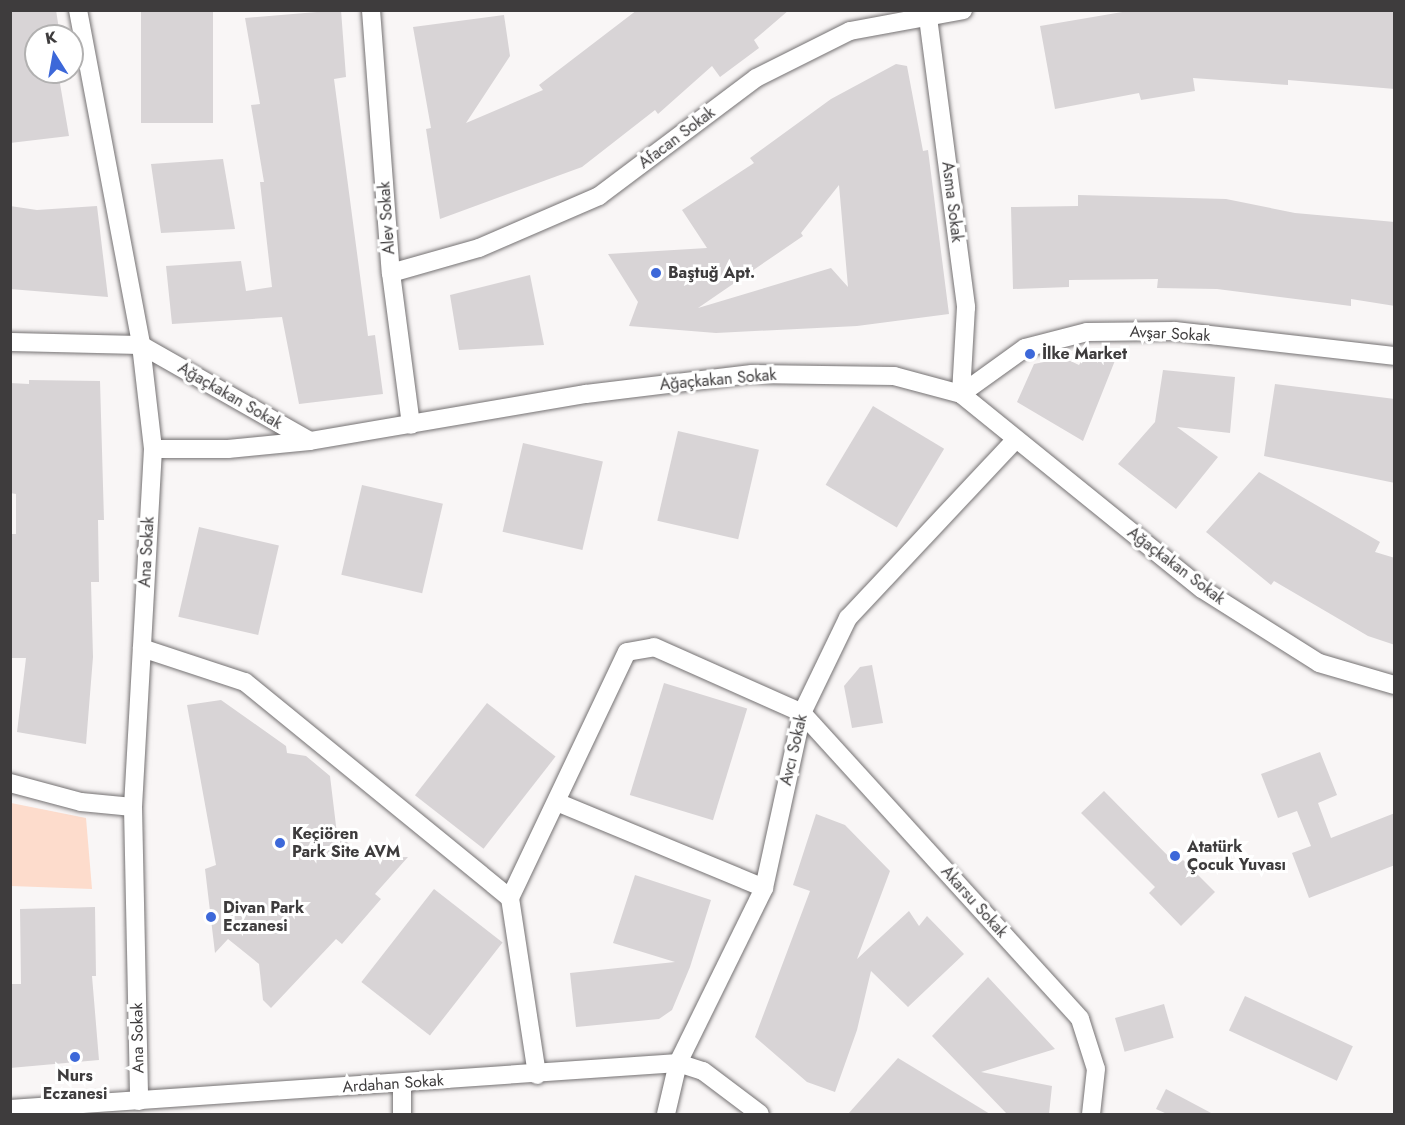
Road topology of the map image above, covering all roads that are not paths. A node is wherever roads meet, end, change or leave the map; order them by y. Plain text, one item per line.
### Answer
1 (78, 10) edge
2 (371, 10) edge
3 (963, 10) edge
4 (928, 14) edge
5 (391, 273) junction
6 (10, 342) edge
7 (141, 345) junction
8 (1395, 356) edge
9 (962, 394) junction
10 (411, 424) junction
11 (1016, 438) junction
12 (310, 441) junction
13 (153, 448) junction
14 (142, 648) junction
15 (1395, 685) edge
16 (802, 713) junction
17 (10, 783) edge
18 (559, 803) junction
19 (133, 807) junction
20 (764, 888) junction
21 (510, 898) junction
22 (678, 1064) junction
23 (537, 1075) junction
24 (402, 1083) junction
25 (139, 1101) junction
26 (10, 1109) edge
27 (402, 1114) edge
28 (666, 1114) edge
29 (760, 1114) edge
30 (1091, 1114) edge

1 - 7 street, Ana Sokak
2 - 5 street, Alev Sokak
3 - 4 street, Afacan Sokak
4 - 5 street, Afacan Sokak
4 - 9 street, Asma Sokak
5 - 10 street, Alev Sokak
6 - 7 street, Ağaçkakan Sokak
7 - 12 street, Ağaçkakan Sokak
7 - 13 street, Ana Sokak
8 - 9 street, Avşar Sokak
9 - 10 street, Ağaçkakan Sokak
9 - 11 street, Ağaçkakan Sokak
10 - 12 street, Ağaçkakan Sokak
11 - 15 street, Ağaçkakan Sokak
11 - 16 street, Avcı Sokak
12 - 13 street
13 - 14 street, Ana Sokak
14 - 19 street, Ana Sokak
14 - 21 street
16 - 18 street
16 - 20 street, Avcı Sokak
16 - 30 street, Akarsu Sokak
17 - 19 street
18 - 20 street
18 - 21 street
19 - 25 street, Ana Sokak
20 - 22 street, Avcı Sokak
21 - 23 street
22 - 23 street, Ardahan Sokak
22 - 28 street, Avcı Sokak
22 - 29 street, Ardahan Sokak
23 - 24 street, Ardahan Sokak
24 - 25 street, Ardahan Sokak
24 - 27 street
25 - 26 street, Ardahan Sokak

